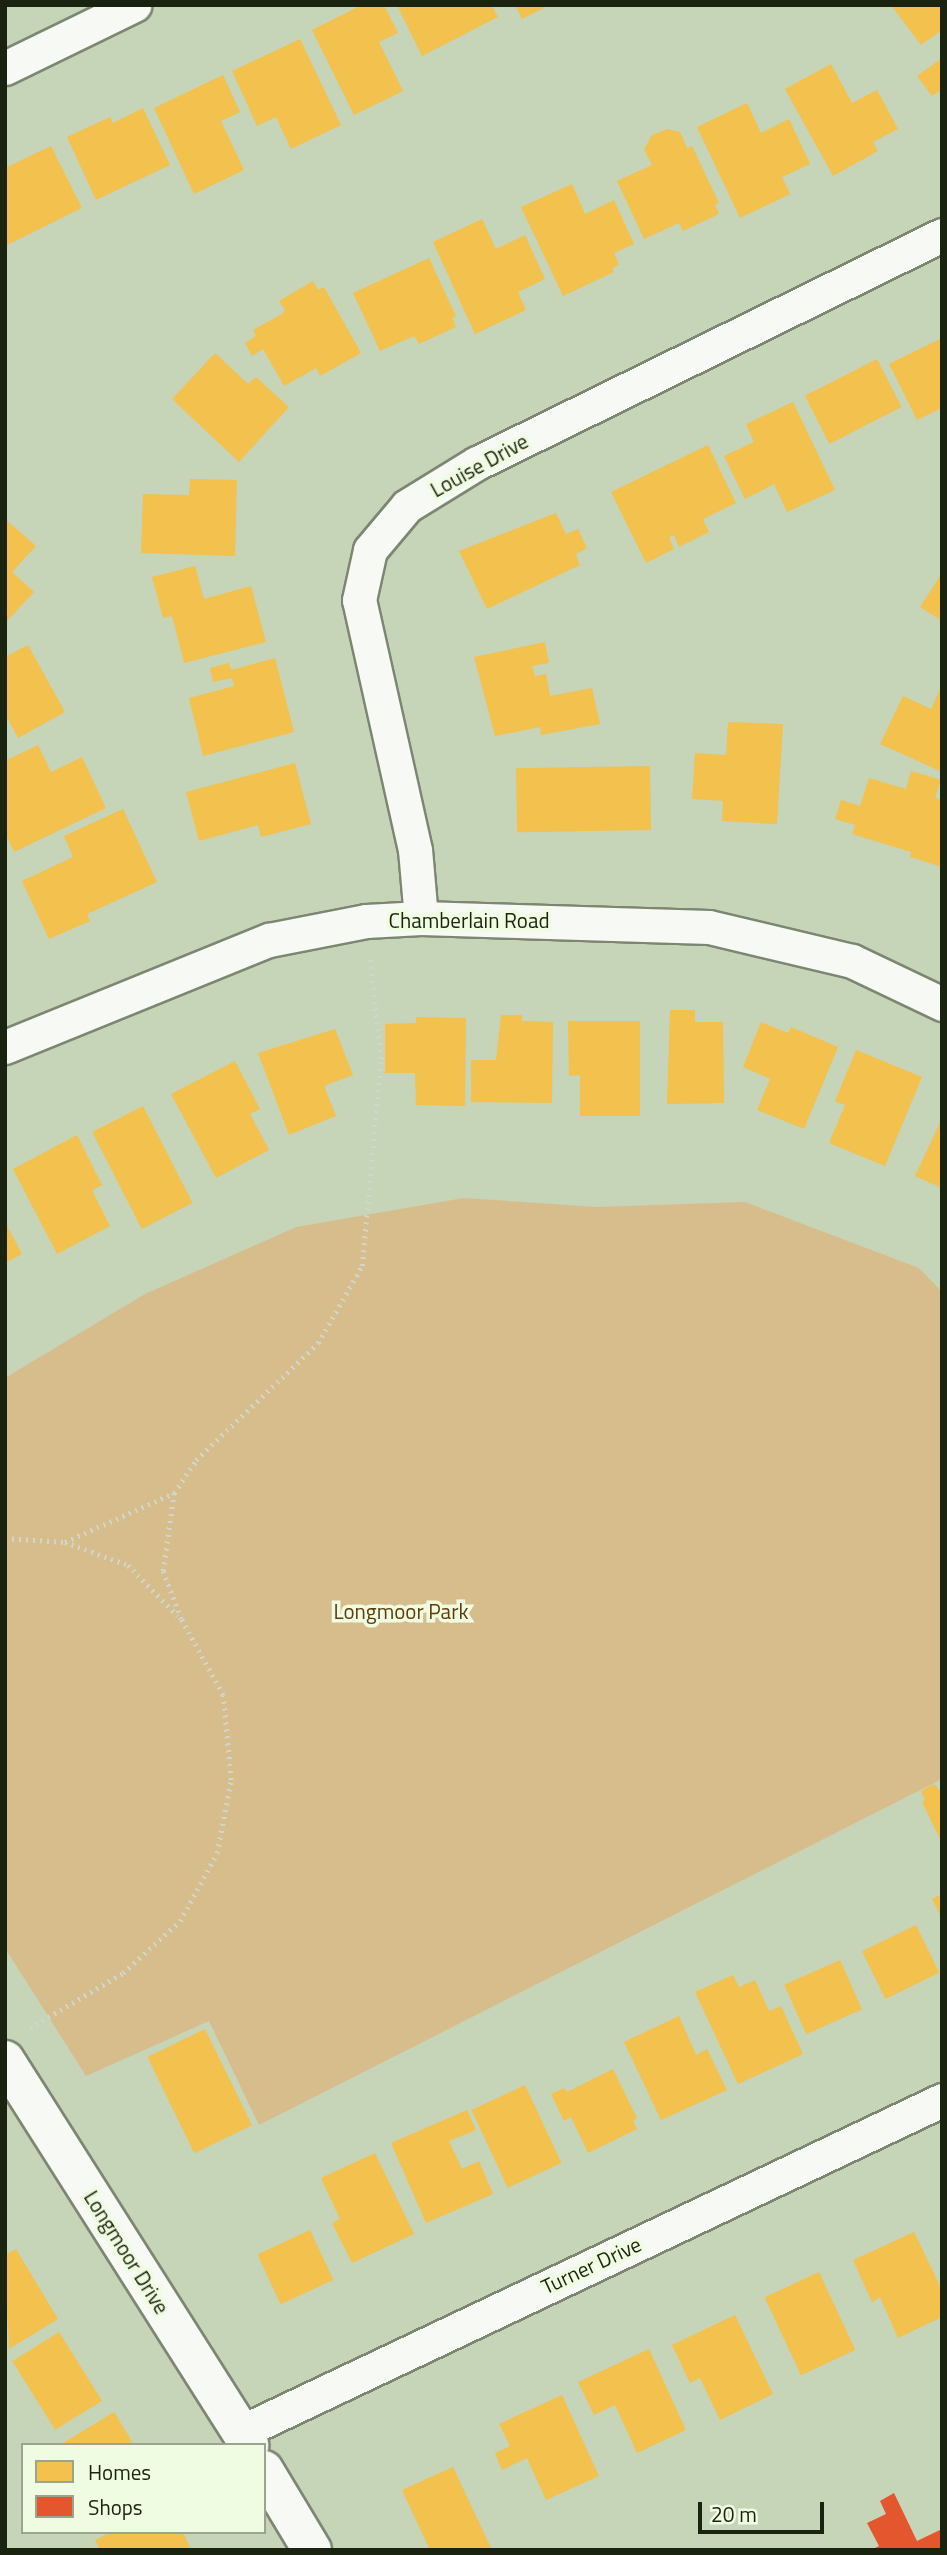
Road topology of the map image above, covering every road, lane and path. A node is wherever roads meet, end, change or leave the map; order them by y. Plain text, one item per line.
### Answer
1 (134, 5) edge
2 (5, 68) edge
3 (942, 235) edge
4 (421, 918) junction
5 (366, 921) junction
6 (942, 1004) edge
7 (5, 1047) edge
8 (174, 1493) junction
9 (5, 1538) edge
10 (65, 1542) junction
11 (181, 1619) junction
12 (11, 2048) edge
13 (942, 2100) edge
14 (245, 2438) edge
15 (266, 2473) edge
16 (313, 2550) edge

1 - 2 street
3 - 4 street, Louise Drive
4 - 5 street, Chamberlain Road
4 - 6 street, Chamberlain Road
5 - 7 street, Chamberlain Road
5 - 8 path
8 - 10 path
8 - 11 path
9 - 10 path
10 - 11 path
11 - 12 path
12 - 14 street, Longmoor Drive
13 - 14 street, Turner Drive
15 - 16 street

